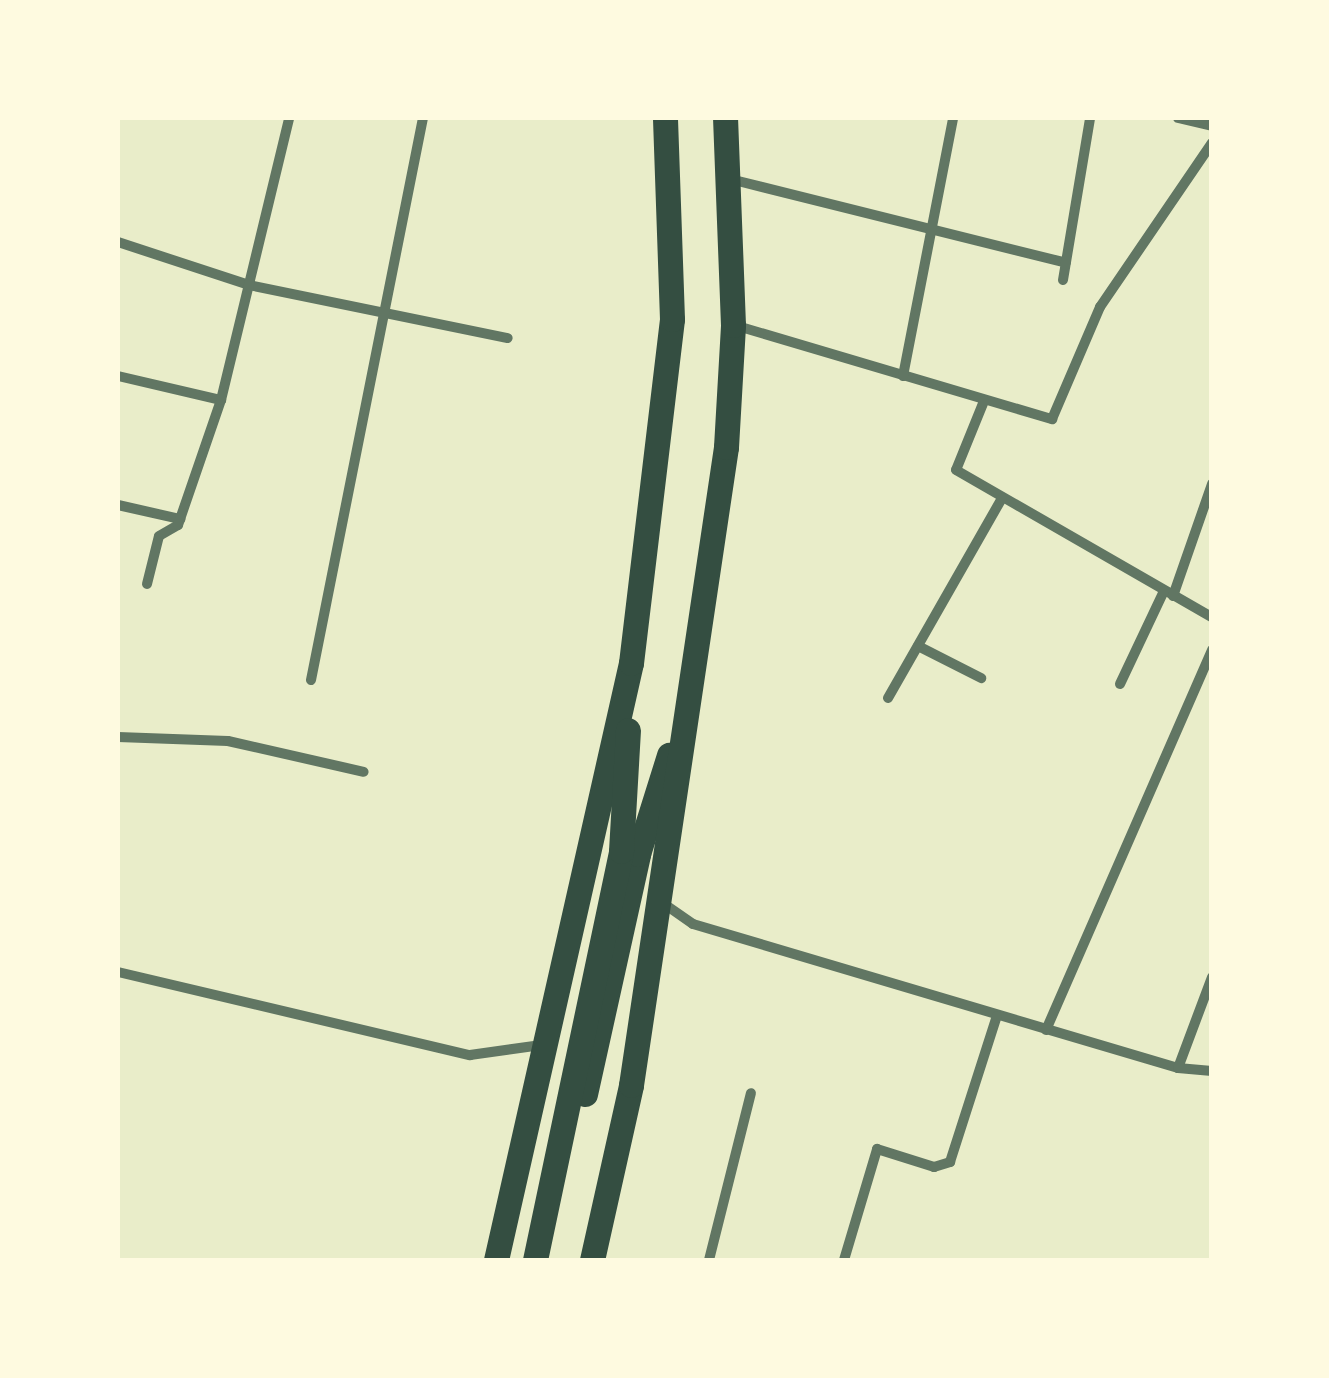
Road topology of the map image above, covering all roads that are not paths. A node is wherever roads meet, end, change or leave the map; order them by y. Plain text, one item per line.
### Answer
1 (289, 118) edge
2 (423, 118) edge
3 (665, 118) edge
4 (724, 118) edge
5 (953, 118) edge
6 (1090, 118) edge
7 (1178, 118) edge
8 (1212, 126) edge
9 (1212, 144) edge
10 (730, 178) junction
11 (932, 227) junction
12 (118, 242) edge
13 (1066, 262) junction
14 (1063, 280) dead end
15 (250, 284) junction
16 (385, 313) junction
17 (733, 324) junction
18 (508, 338) dead end
19 (118, 376) edge
20 (903, 376) junction
21 (220, 400) junction
22 (984, 401) junction
23 (1212, 484) edge
24 (1002, 498) junction
25 (118, 505) edge
26 (180, 519) junction
27 (147, 584) dead end
28 (1169, 594) junction
29 (1212, 617) edge
30 (918, 646) junction
31 (1212, 650) edge
32 (631, 663) junction
33 (694, 674) junction
34 (981, 678) dead end
35 (311, 680) dead end
36 (1120, 684) dead end
37 (888, 698) dead end
38 (118, 736) edge
39 (364, 772) dead end
40 (660, 900) junction
41 (118, 972) edge
42 (1212, 977) edge
43 (997, 1016) junction
44 (1046, 1030) junction
45 (542, 1045) junction
46 (1178, 1068) junction
47 (1212, 1071) edge
48 (750, 1093) dead end
49 (496, 1260) edge
50 (535, 1260) edge
51 (548, 1260) edge
52 (592, 1260) edge
53 (708, 1260) edge
54 (844, 1260) edge

1 - 15 street
2 - 16 street
3 - 32 highway
4 - 10 highway
5 - 11 street
6 - 13 street
7 - 8 street
9 - 22 street
10 - 11 street
10 - 17 highway
11 - 13 street
11 - 20 street
12 - 15 street
13 - 14 street
15 - 16 street
15 - 21 street
16 - 18 street
16 - 35 street
17 - 20 street
17 - 33 highway
19 - 21 street
20 - 22 street
21 - 26 street
22 - 24 street
23 - 28 street
24 - 28 street
24 - 30 street
25 - 26 street
26 - 27 street
28 - 29 street
28 - 36 street
30 - 34 street
30 - 37 street
31 - 44 street
32 - 45 highway
32 - 50 highway
33 - 40 highway
33 - 51 highway
38 - 39 street
40 - 43 street
40 - 52 highway
41 - 45 street
42 - 46 street
43 - 44 street
43 - 54 street
44 - 46 street
45 - 49 highway
46 - 47 street
48 - 53 street

